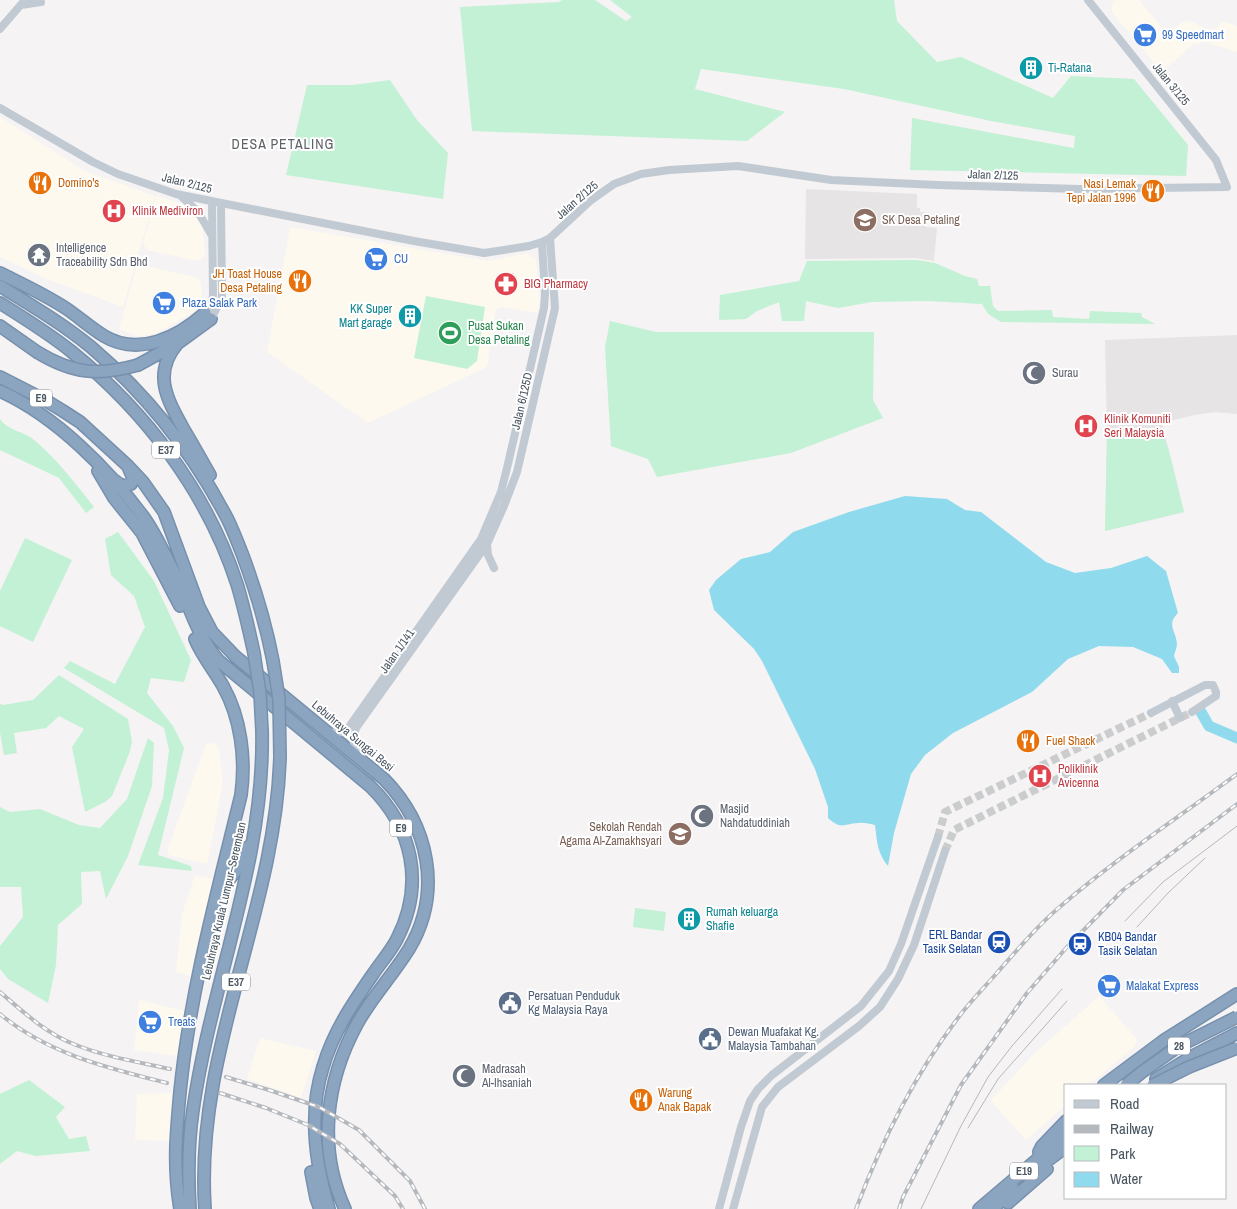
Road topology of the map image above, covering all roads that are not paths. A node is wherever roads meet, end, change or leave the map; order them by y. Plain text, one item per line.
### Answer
1 (1088, 0) edge
2 (23, 2) edge
3 (41, 2) dead end
4 (0, 29) edge
5 (0, 108) edge
6 (1227, 187) joint
7 (180, 195) junction
8 (212, 201) junction
9 (222, 203) junction
10 (212, 238) junction
11 (546, 240) junction
12 (0, 273) edge
13 (0, 286) edge
14 (0, 303) edge
15 (208, 316) junction
16 (0, 326) edge
17 (178, 343) junction
18 (0, 378) edge
19 (0, 391) edge
20 (89, 456) junction
21 (128, 466) junction
22 (108, 476) junction
23 (214, 496) junction
24 (158, 503) junction
25 (145, 520) junction
26 (487, 544) junction
27 (472, 557) junction
28 (494, 568) dead end
29 (1172, 701) junction
30 (1192, 712) tunnel mouth
31 (1151, 713) tunnel mouth
32 (1180, 718) dead end
33 (327, 733) junction
34 (361, 760) junction
35 (255, 832) junction
36 (938, 837) tunnel mouth
37 (945, 851) tunnel mouth
38 (217, 896) junction
39 (1237, 994) edge
40 (1237, 1016) edge
41 (1237, 1033) edge
42 (1235, 1046) edge
43 (1105, 1084) edge
44 (1126, 1084) edge
45 (1150, 1084) edge
46 (1155, 1084) edge
47 (1163, 1084) edge
48 (1064, 1123) edge
49 (1064, 1137) edge
50 (1064, 1137) edge
51 (315, 1141) junction
52 (1064, 1148) edge
53 (1064, 1154) edge
54 (1035, 1160) junction
55 (180, 1209) edge
56 (190, 1209) edge
57 (205, 1209) edge
58 (320, 1209) edge
59 (329, 1209) edge
60 (345, 1209) edge
61 (719, 1209) edge
62 (733, 1209) edge
63 (979, 1209) edge
64 (985, 1209) edge
65 (992, 1209) edge
66 (1001, 1209) edge

1 - 6 street, Jalan 3/125
2 - 3 street
2 - 4 street
5 - 7 street, Jalan 2/125
6 - 11 street, Jalan 2/125
7 - 8 street, Jalan 2/125
7 - 10 street
8 - 9 street, Jalan 2/125
8 - 10 street
9 - 11 street, Jalan 2/125
9 - 15 street
10 - 15 street
11 - 26 street, Jalan 6/125D
11 - 27 street, Jalan 6/125D
12 - 15 highway
13 - 23 highway, E37
14 - 35 highway, Lebuhraya Kuala Lumpur–Seremban / E37, bridge
15 - 17 highway
16 - 17 highway, bridge
17 - 23 highway
18 - 21 highway, Lebuhraya Sungai Besi / E9
19 - 20 highway, E9
20 - 22 highway, E9
20 - 38 highway
21 - 22 highway
21 - 24 highway, Lebuhraya Sungai Besi / E9
22 - 25 highway, E9
23 - 57 highway, E37, bridge
24 - 25 highway
24 - 33 highway, Lebuhraya Sungai Besi / E9
25 - 51 highway, E9
26 - 27 street, Jalan 6/125D
26 - 28 street
27 - 33 street, Jalan 1/141
27 - 34 street, Jalan 1/141
29 - 30 street
29 - 31 street
29 - 32 street
33 - 34 highway, Lebuhraya Sungai Besi / E9
34 - 60 highway, Lebuhraya Sungai Besi / E9
35 - 38 highway
35 - 56 highway, Lebuhraya Kuala Lumpur–Seremban / E37
36 - 61 street
37 - 62 street
38 - 55 highway
39 - 43 highway
40 - 44 highway, bridge
41 - 45 highway, 28
42 - 46 highway, bridge
42 - 47 highway
48 - 54 highway
49 - 54 highway
50 - 64 highway, E19
51 - 58 highway
51 - 59 highway, E9
52 - 65 highway, E19
53 - 66 highway
54 - 63 highway

